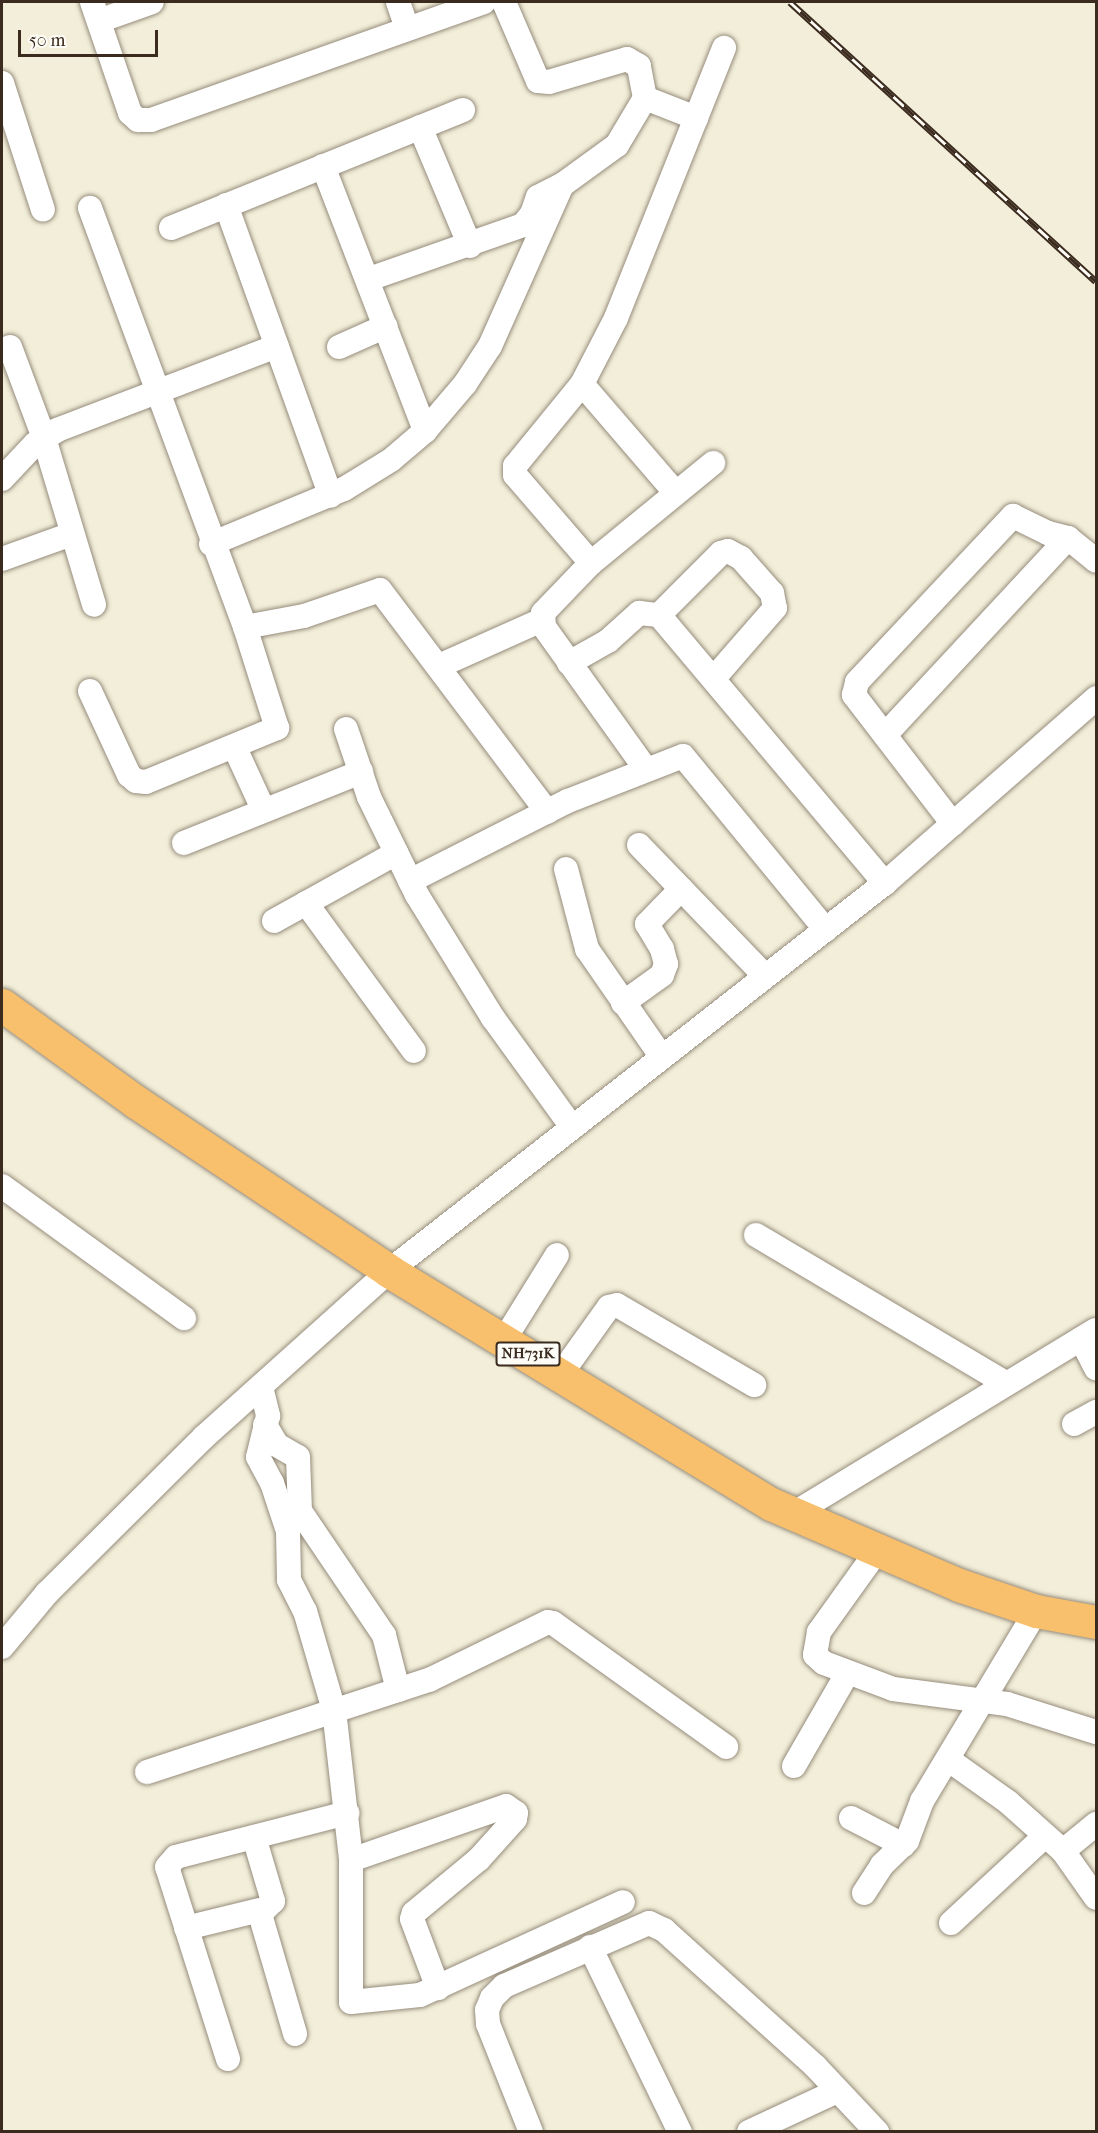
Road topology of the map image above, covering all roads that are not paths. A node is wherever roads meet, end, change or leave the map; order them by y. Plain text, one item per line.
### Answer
1 (152, 2) edge
2 (398, 2) edge
3 (484, 2) edge
4 (504, 2) edge
5 (96, 11) edge
6 (407, 28) junction
7 (724, 48) dead end
8 (2, 83) edge
9 (645, 98) junction
10 (463, 110) dead end
11 (696, 118) junction
12 (420, 127) junction
13 (323, 166) junction
14 (562, 185) junction
15 (226, 205) junction
16 (90, 208) dead end
17 (43, 210) dead end
18 (171, 228) dead end
19 (470, 246) junction
20 (369, 279) junction
21 (386, 326) junction
22 (277, 346) junction
23 (10, 347) dead end
24 (339, 347) dead end
25 (582, 384) junction
26 (156, 391) junction
27 (424, 431) junction
28 (44, 438) junction
29 (712, 463) dead end
30 (2, 478) edge
31 (674, 491) junction
32 (331, 496) junction
33 (72, 534) junction
34 (1068, 538) junction
35 (212, 544) junction
36 (2, 560) edge
37 (1096, 561) edge
38 (591, 563) junction
39 (94, 605) dead end
40 (659, 615) junction
41 (542, 620) junction
42 (244, 627) junction
43 (569, 663) junction
44 (439, 666) junction
45 (715, 677) junction
46 (90, 691) dead end
47 (1096, 698) edge
48 (346, 729) dead end
49 (885, 735) junction
50 (235, 748) junction
51 (645, 768) junction
52 (361, 772) junction
53 (262, 808) junction
54 (548, 812) junction
55 (953, 824) junction
56 (184, 843) dead end
57 (639, 846) dead end
58 (396, 853) junction
59 (566, 869) dead end
60 (411, 881) junction
61 (885, 883) junction
62 (681, 889) junction
63 (306, 903) junction
64 (274, 921) dead end
65 (826, 930) junction
66 (765, 976) junction
67 (623, 1003) junction
68 (2, 1005) edge
69 (414, 1051) dead end
70 (661, 1056) junction
71 (572, 1127) junction
72 (2, 1186) edge
73 (756, 1236) dead end
74 (557, 1255) dead end
75 (389, 1272) junction
76 (184, 1318) dead end
77 (1089, 1335) edge
78 (504, 1340) junction
79 (1096, 1368) edge
80 (561, 1374) junction
81 (1005, 1383) junction
82 (754, 1385) dead end
83 (261, 1387) junction
84 (1096, 1412) edge
85 (1074, 1424) dead end
86 (265, 1425) junction
87 (793, 1514) junction
88 (877, 1551) junction
89 (1036, 1611) junction
90 (1096, 1622) edge
91 (2, 1647) edge
92 (847, 1674) junction
93 (398, 1689) junction
94 (981, 1700) junction
95 (334, 1710) junction
96 (1096, 1732) edge
97 (726, 1747) dead end
98 (949, 1760) junction
99 (794, 1766) dead end
100 (147, 1772) dead end
101 (347, 1813) junction
102 (850, 1818) dead end
103 (1096, 1824) edge
104 (254, 1837) junction
105 (1054, 1843) junction
106 (903, 1845) junction
107 (351, 1860) junction
108 (864, 1893) dead end
109 (1096, 1898) edge
110 (623, 1902) dead end
111 (260, 1910) junction
112 (951, 1923) dead end
113 (186, 1928) junction
114 (590, 1947) junction
115 (438, 1988) junction
116 (295, 2034) dead end
117 (228, 2059) dead end
118 (837, 2091) junction
119 (531, 2132) edge
120 (680, 2132) edge
121 (749, 2132) edge
122 (877, 2132) edge

1 - 5 street
2 - 6 street
3 - 6 street
4 - 9 street
5 - 6 street
7 - 11 street
8 - 17 street
9 - 11 street
9 - 14 street
10 - 12 street
11 - 25 street
12 - 13 street
12 - 19 street
13 - 15 street
13 - 20 street
14 - 19 street
14 - 27 street
15 - 18 street
15 - 22 street
16 - 26 street
19 - 20 street
20 - 21 street
21 - 24 street
21 - 27 street
22 - 26 street
22 - 32 street
23 - 28 street
25 - 31 street
25 - 38 street
26 - 28 street
26 - 35 street
27 - 32 street
28 - 30 street
28 - 33 street
29 - 31 street
31 - 38 street
32 - 35 street
33 - 36 street
33 - 39 street
34 - 37 street
34 - 49 street
34 - 49 street
35 - 42 street
38 - 41 street
40 - 43 street
40 - 45 street
40 - 45 street
41 - 43 street
41 - 44 street
42 - 44 street
42 - 50 street
43 - 51 street
44 - 54 street
45 - 61 street
46 - 50 street
47 - 55 street
48 - 52 street
49 - 55 street
50 - 53 street
51 - 54 street
51 - 65 street
52 - 53 street
52 - 58 street
53 - 56 street
54 - 60 street
55 - 61 street
57 - 62 street
58 - 60 street
58 - 63 street
59 - 67 street
60 - 71 street
61 - 65 street
62 - 66 street
62 - 67 street
63 - 64 street
63 - 69 street
65 - 66 street
66 - 70 street
67 - 70 street
68 - 75 highway, NH731K
70 - 71 street
71 - 75 street
72 - 76 street
73 - 81 street
74 - 78 street
75 - 78 highway, NH731K
75 - 83 street
77 - 79 street
77 - 81 street
78 - 80 highway, NH731K
80 - 82 street
80 - 87 highway, NH731K
81 - 87 street
83 - 86 street
83 - 91 street
84 - 85 street
86 - 93 street
86 - 95 street
87 - 88 highway, NH731K
88 - 89 highway, NH731K
88 - 92 street
89 - 90 highway, NH731K
89 - 94 street
92 - 94 street
92 - 99 street
93 - 95 street
93 - 97 street
94 - 96 street
94 - 98 street
95 - 100 street
95 - 101 street
98 - 105 street
98 - 106 street
101 - 104 street
101 - 107 street
102 - 106 street
103 - 105 street
104 - 111 street
104 - 113 street
105 - 109 street
105 - 112 street
106 - 108 street
107 - 115 street
107 - 115 street
110 - 115 street
111 - 113 street
111 - 116 street
113 - 117 street
114 - 118 street
114 - 119 street
114 - 120 street
118 - 121 street
118 - 122 street

